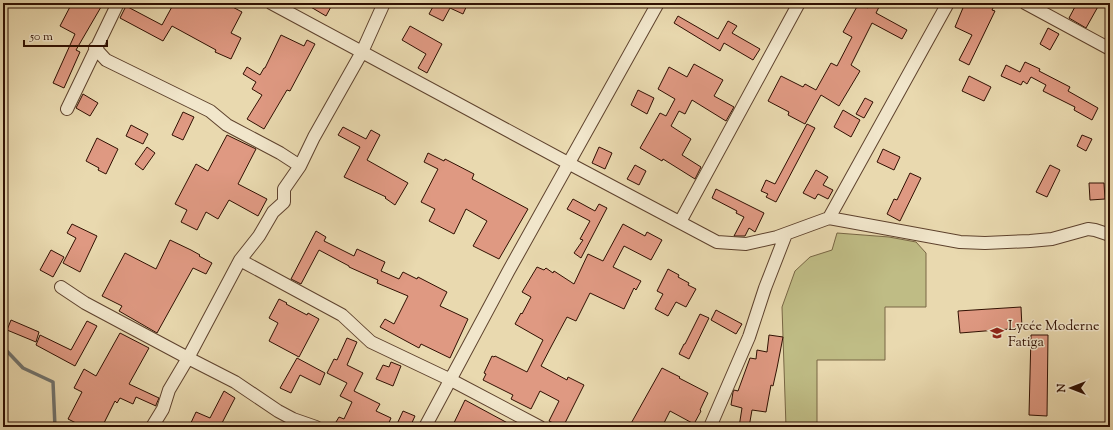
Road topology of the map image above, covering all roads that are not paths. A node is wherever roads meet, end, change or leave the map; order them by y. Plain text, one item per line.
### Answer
1 (118, 3) edge
2 (271, 3) edge
3 (384, 3) edge
4 (658, 3) edge
5 (799, 3) edge
6 (948, 3) edge
7 (1025, 3) edge
8 (95, 48) junction
9 (1110, 49) edge
10 (362, 52) junction
11 (67, 109) dead end
12 (568, 163) junction
13 (300, 166) junction
14 (829, 218) junction
15 (680, 222) junction
16 (786, 234) junction
17 (1110, 235) edge
18 (240, 260) junction
19 (61, 288) dead end
20 (188, 358) junction
21 (451, 380) junction
22 (152, 427) edge
23 (316, 427) edge
24 (425, 427) edge
25 (540, 427) edge
26 (710, 427) edge

1 - 8 street
2 - 10 street
3 - 10 street
4 - 12 street
5 - 15 street
6 - 14 street
7 - 9 street
8 - 11 street
8 - 13 street
10 - 12 street
10 - 13 street
12 - 15 street
12 - 21 street
13 - 18 street
14 - 16 street
14 - 17 street
15 - 16 street
16 - 26 street
18 - 20 street
18 - 21 street
19 - 20 street
20 - 22 street
20 - 23 street
21 - 24 street
21 - 25 street

